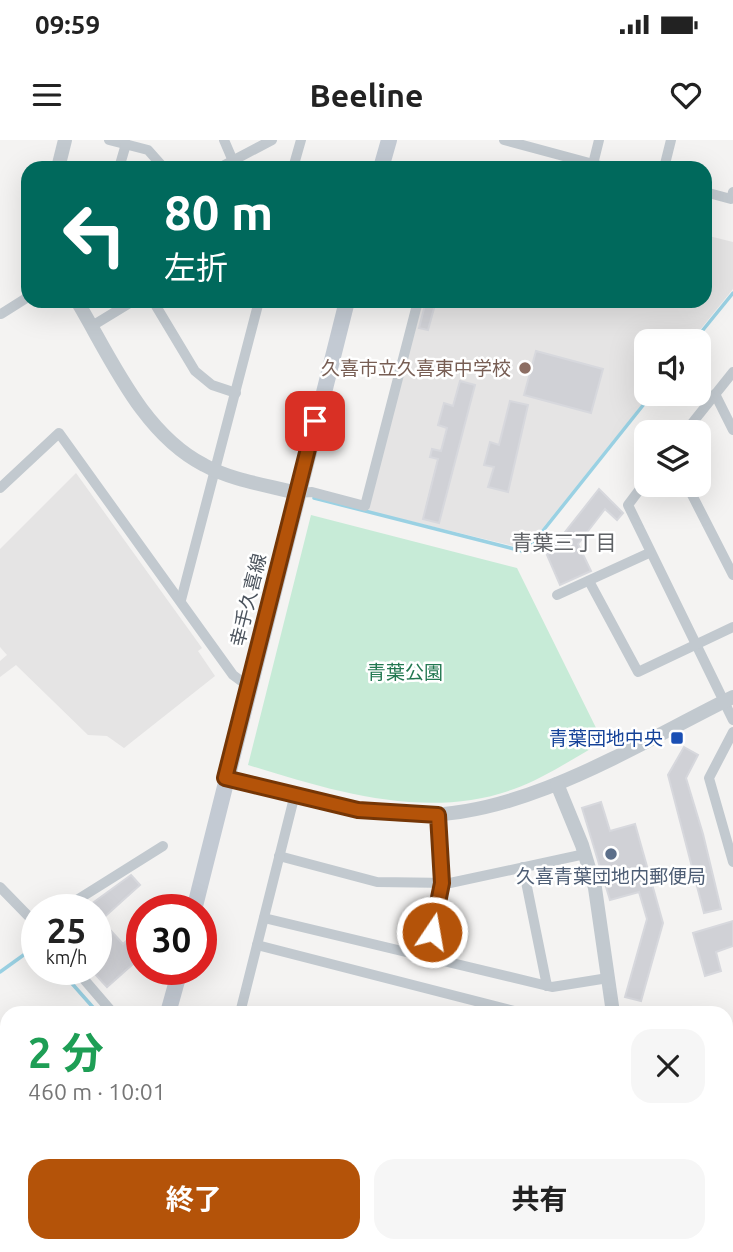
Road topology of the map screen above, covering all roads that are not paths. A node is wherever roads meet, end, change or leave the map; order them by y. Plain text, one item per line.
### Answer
1 (65, 140) edge
2 (109, 140) edge
3 (224, 140) edge
4 (272, 140) edge
5 (300, 140) edge
6 (389, 140) edge
7 (504, 140) edge
8 (598, 140) edge
9 (671, 140) edge
10 (126, 145) junction
11 (60, 161) edge
12 (122, 161) edge
13 (158, 161) edge
14 (233, 161) edge
15 (239, 161) edge
16 (295, 161) edge
17 (383, 161) edge
18 (582, 161) edge
19 (594, 161) edge
20 (666, 161) edge
21 (733, 192) edge
22 (712, 194) edge
23 (21, 301) edge
24 (81, 308) edge
25 (122, 308) edge
26 (157, 308) edge
27 (257, 308) edge
28 (344, 308) edge
29 (416, 308) edge
30 (1, 314) edge
31 (92, 326) junction
32 (733, 372) edge
33 (236, 393) junction
34 (715, 394) junction
35 (694, 420) edge
36 (733, 429) edge
37 (215, 471) junction
38 (0, 488) edge
39 (297, 493) junction
40 (634, 497) edge
41 (693, 497) edge
42 (649, 553) junction
43 (733, 575) edge
44 (589, 580) junction
45 (557, 595) dead end
46 (181, 600) junction
47 (733, 627) edge
48 (696, 644) junction
49 (248, 686) junction
50 (728, 699) edge
51 (733, 720) edge
52 (733, 732) edge
53 (225, 778) junction
54 (557, 784) junction
55 (295, 794) junction
56 (438, 815) junction
57 (163, 846) dead end
58 (585, 854) junction
59 (279, 856) junction
60 (733, 862) edge
61 (523, 867) junction
62 (442, 883) junction
63 (0, 887) edge
64 (86, 894) edge
65 (198, 894) edge
66 (21, 909) edge
67 (264, 918) junction
68 (257, 945) junction
69 (427, 957) junction
70 (608, 978) junction
71 (89, 985) edge
72 (176, 985) edge
73 (547, 986) junction
74 (107, 1006) edge
75 (170, 1006) edge
76 (242, 1006) edge
77 (495, 1006) edge
78 (611, 1006) edge

1 - 11 street
2 - 10 street
3 - 14 street
4 - 15 street
5 - 16 street
6 - 17 main road
7 - 18 street
8 - 19 street
9 - 20 street
10 - 12 street
10 - 13 street
21 - 22 street
23 - 30 street
24 - 31 street
25 - 31 street
26 - 33 street
27 - 33 street
28 - 39 main road, 幸手久喜線
29 - 39 street
31 - 37 street
32 - 34 street
33 - 37 street
34 - 35 street
34 - 36 street
37 - 39 street
37 - 46 street
38 - 46 street
39 - 49 main road, 幸手久喜線
40 - 42 street
41 - 43 street
42 - 44 street
42 - 48 street
44 - 45 street
44 - 48 street
46 - 49 street
47 - 48 street
48 - 50 street
49 - 53 main road, 幸手久喜線
50 - 51 street
50 - 54 street
52 - 60 street
53 - 55 street
53 - 65 main road, 幸手久喜線
54 - 56 street
54 - 58 street
55 - 56 street
55 - 59 street
56 - 62 street
57 - 64 street
58 - 61 street
58 - 70 street
59 - 62 street
59 - 67 street
61 - 62 street
61 - 73 street
62 - 69 street
63 - 66 street
67 - 68 street
67 - 69 street
68 - 76 street
68 - 77 street
69 - 73 street
70 - 73 street
70 - 78 street
71 - 74 street
72 - 75 main road

